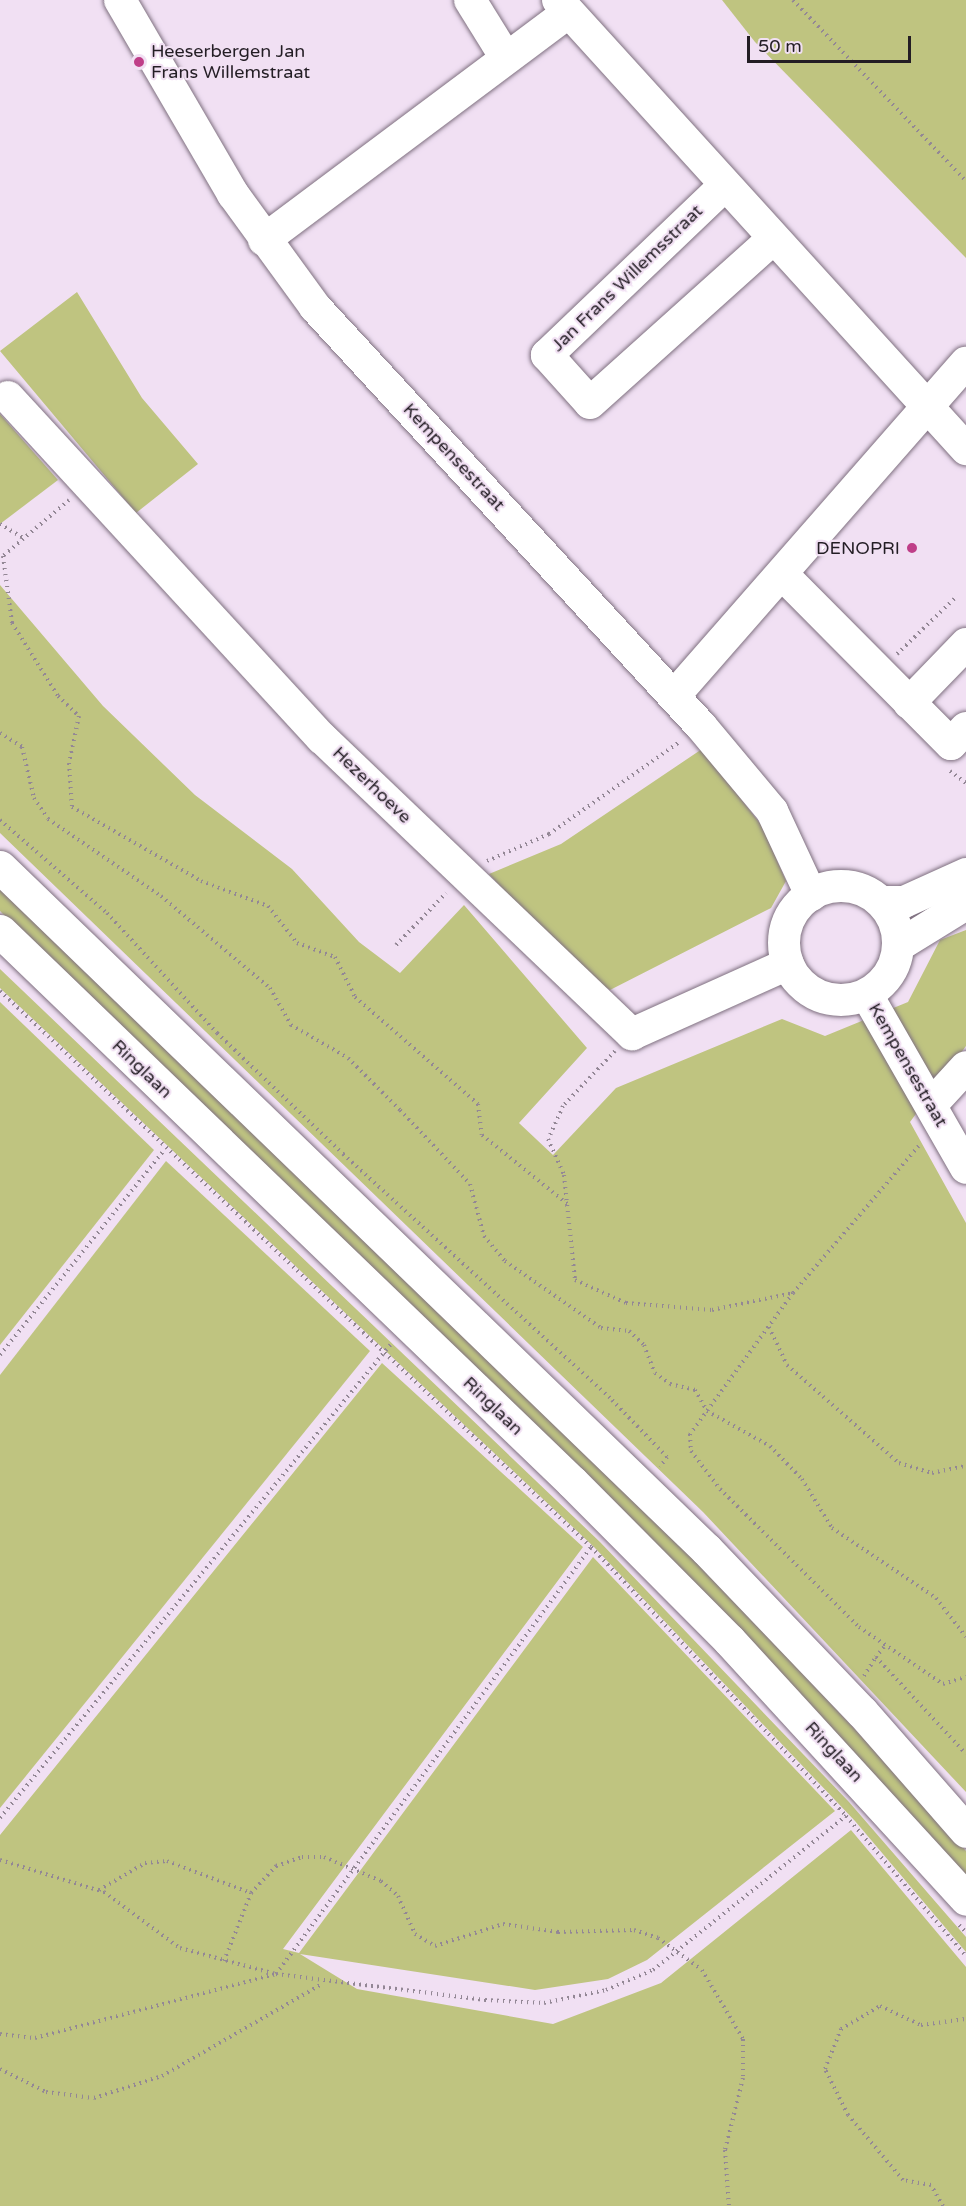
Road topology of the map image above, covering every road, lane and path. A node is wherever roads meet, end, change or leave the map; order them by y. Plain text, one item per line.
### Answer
1 (120, 0) edge
2 (470, 0) edge
3 (793, 0) edge
4 (562, 6) edge
5 (506, 58) junction
6 (966, 181) edge
7 (724, 186) junction
8 (772, 239) junction
9 (264, 240) junction
10 (966, 363) edge
11 (8, 398) dead end
12 (927, 408) junction
13 (966, 449) edge
14 (88, 484) junction
15 (0, 524) edge
16 (26, 539) junction
17 (783, 575) junction
18 (957, 596) dead end
19 (966, 644) edge
20 (879, 672) junction
21 (674, 696) junction
22 (909, 703) junction
23 (701, 726) junction
24 (966, 728) edge
25 (0, 733) edge
26 (0, 820) edge
27 (0, 867) edge
28 (464, 874) junction
29 (966, 874) edge
30 (811, 895) junction
31 (881, 902) junction
32 (966, 904) edge
33 (0, 931) edge
34 (396, 945) dead end
35 (898, 946) junction
36 (788, 964) junction
37 (0, 991) edge
38 (867, 994) junction
39 (632, 1034) junction
40 (966, 1067) edge
41 (936, 1112) junction
42 (164, 1150) junction
43 (966, 1168) edge
44 (570, 1206) junction
45 (793, 1293) junction
46 (768, 1327) junction
47 (396, 1339) dead end
48 (383, 1353) junction
49 (0, 1355) edge
50 (707, 1411) junction
51 (966, 1466) edge
52 (656, 1473) dead end
53 (595, 1542) dead end
54 (591, 1547) junction
55 (966, 1637) edge
56 (884, 1647) junction
57 (876, 1657) junction
58 (966, 1677) edge
59 (859, 1684) dead end
60 (966, 1754) edge
61 (846, 1816) junction
62 (0, 1818) edge
63 (966, 1831) edge
64 (0, 1860) edge
65 (351, 1869) junction
66 (99, 1890) junction
67 (251, 1893) junction
68 (966, 1899) edge
69 (678, 1950) junction
70 (966, 1956) edge
71 (225, 1961) junction
72 (276, 1974) junction
73 (323, 1983) junction
74 (966, 2019) edge
75 (0, 2034) edge
76 (0, 2069) edge
77 (729, 2206) edge
78 (943, 2206) edge

1 - 9 street, Kempensestraat
2 - 5 street
3 - 6 path
4 - 5 street
4 - 7 street
5 - 9 street
7 - 8 street
7 - 8 street, Jan Frans Willemsstraat
8 - 12 street
9 - 21 street, Kempensestraat
10 - 12 street
11 - 14 street, Hezerhoeve
12 - 13 street
12 - 17 street
14 - 16 path
14 - 28 street, Hezerhoeve
15 - 16 path
16 - 44 path
17 - 20 street
17 - 21 street
18 - 20 path
19 - 22 street
20 - 22 street
21 - 23 street, Kempensestraat
22 - 24 street
23 - 28 path
23 - 30 street, Kempensestraat
25 - 50 path
26 - 52 path
27 - 63 main road
28 - 34 path
28 - 39 street, Hezerhoeve
29 - 31 street
30 - 31 street
30 - 36 street
31 - 35 street
32 - 35 street
33 - 68 main road, Ringlaan
35 - 38 street, Kempensestraat
36 - 38 street, Kempensestraat
36 - 39 street
37 - 42 path
38 - 41 street, Kempensestraat
39 - 44 path
40 - 41 street
41 - 43 street, Kempensestraat
41 - 45 path
42 - 48 path
42 - 49 path
44 - 45 path
45 - 46 path
46 - 50 path
46 - 51 path
47 - 48 path
48 - 54 path
48 - 62 path
50 - 55 path
50 - 56 path
53 - 54 path
54 - 61 path
54 - 65 path
56 - 57 path
56 - 58 path
57 - 59 path
57 - 60 path
61 - 69 path
61 - 70 path
64 - 66 path
65 - 67 path
65 - 69 path
65 - 72 path
66 - 67 path
66 - 71 path
67 - 71 path
69 - 73 path
69 - 77 path
71 - 72 path
72 - 73 path
72 - 75 path
73 - 76 path
74 - 78 path

